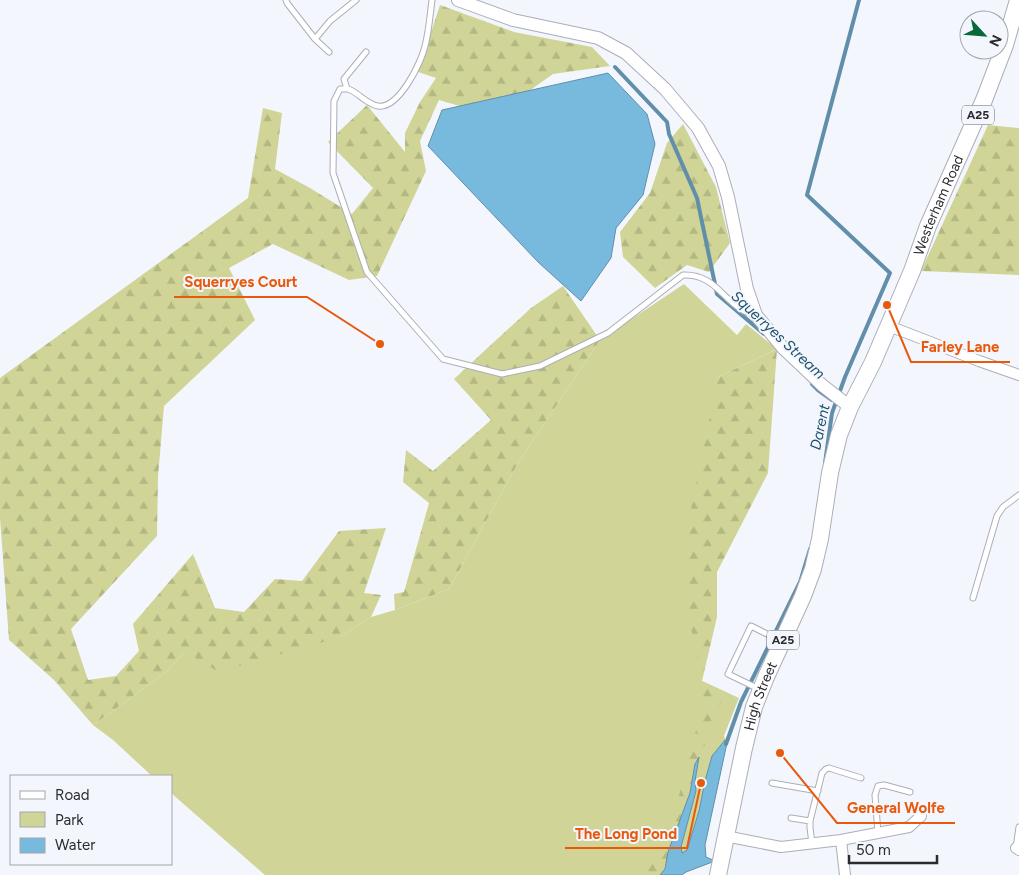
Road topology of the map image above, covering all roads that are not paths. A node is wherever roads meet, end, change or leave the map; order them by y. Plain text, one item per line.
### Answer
1 (286, 0) edge
2 (356, 0) edge
3 (432, 0) edge
4 (458, 0) edge
5 (1018, 0) edge
6 (315, 39) junction
7 (329, 52) dead end
8 (366, 52) dead end
9 (347, 89) junction
10 (756, 315) junction
11 (889, 326) junction
12 (1019, 375) edge
13 (847, 405) junction
14 (1019, 495) edge
15 (973, 598) dead end
16 (779, 640) junction
17 (757, 688) junction
18 (861, 778) dead end
19 (772, 783) dead end
20 (818, 791) junction
21 (910, 792) dead end
22 (921, 816) dead end
23 (791, 818) dead end
24 (810, 821) junction
25 (1019, 826) edge
26 (878, 833) junction
27 (725, 836) junction
28 (841, 840) junction
29 (812, 844) junction
30 (1018, 849) edge
31 (718, 875) edge
32 (845, 875) edge

1 - 6 lane
2 - 6 lane
3 - 9 lane
4 - 10 street
5 - 11 main road, Westerham Road / A25
6 - 7 lane
8 - 9 lane
9 - 10 lane
10 - 13 street
11 - 12 street
11 - 13 main road, Westerham Road / A25
13 - 16 main road, High Street / A25
14 - 15 lane
16 - 17 main road, High Street / A25
16 - 17 lane
17 - 27 main road, High Street / A25
18 - 20 lane
19 - 20 lane
20 - 24 lane
21 - 26 lane
22 - 26 street
23 - 24 lane
24 - 29 lane
25 - 30 lane
26 - 28 street
27 - 29 street
27 - 31 main road, High Street / A25
28 - 29 street
28 - 32 street

